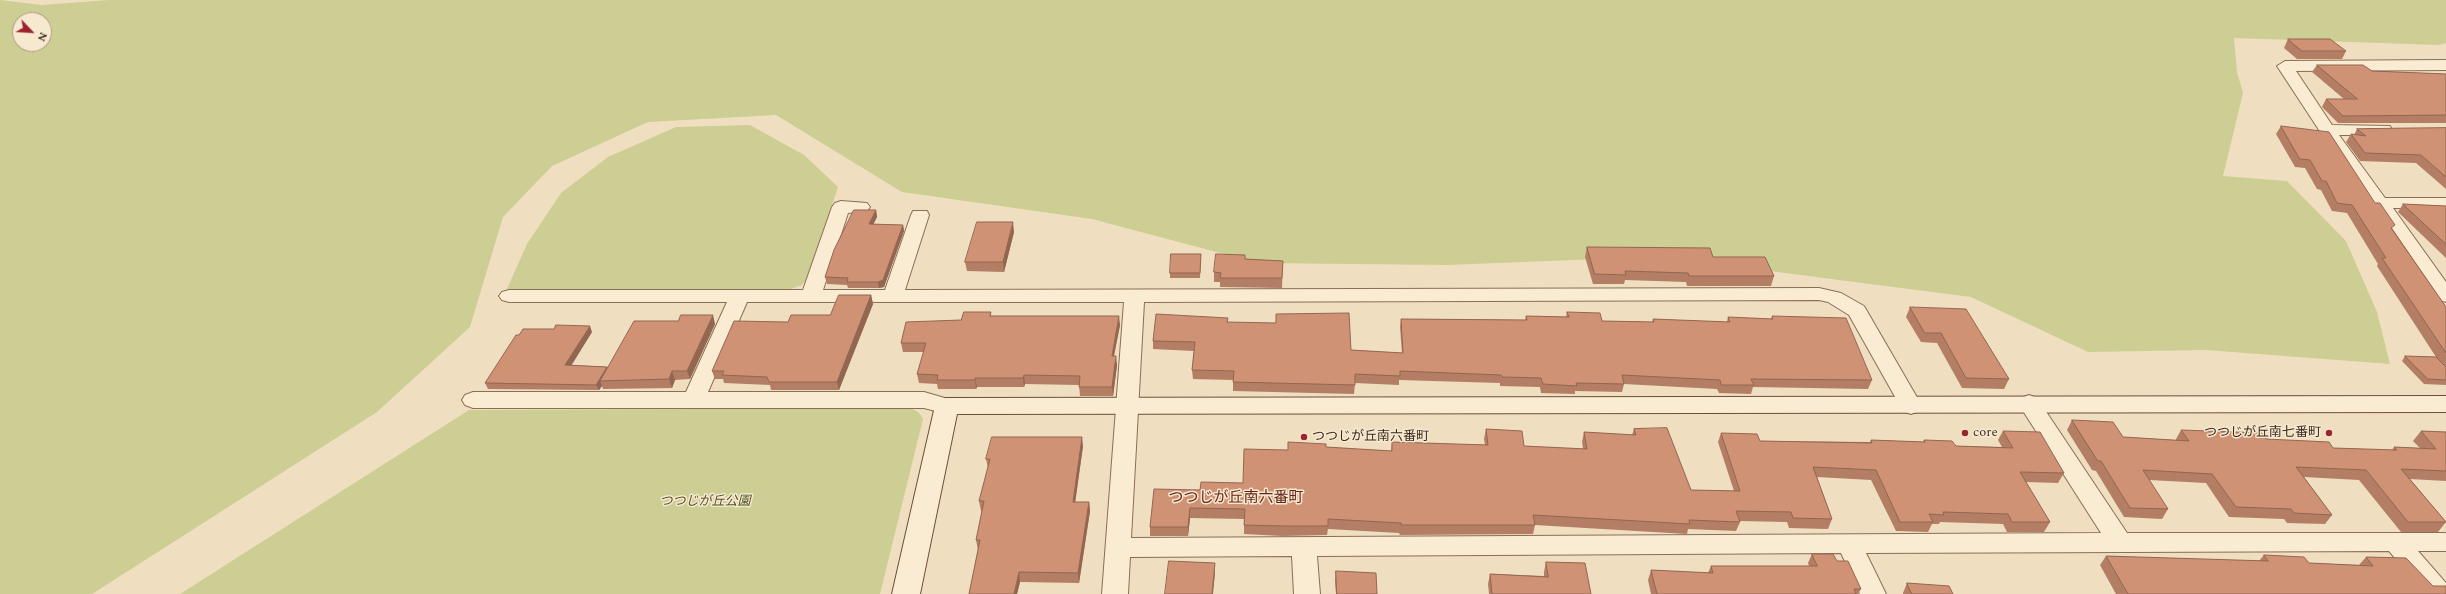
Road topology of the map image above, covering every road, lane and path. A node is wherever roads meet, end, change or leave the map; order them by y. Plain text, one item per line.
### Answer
1 (2446, 65) edge
2 (2327, 130) junction
3 (2398, 130) edge
4 (2380, 203) junction
5 (2446, 203) edge
6 (861, 207) dead end
7 (920, 215) dead end
8 (2445, 293) edge
9 (509, 296) dead end
10 (739, 296) junction
11 (811, 296) junction
12 (893, 296) junction
13 (1134, 297) junction
14 (473, 400) dead end
15 (694, 400) junction
16 (2029, 403) junction
17 (2446, 404) edge
18 (947, 406) junction
19 (1911, 406) junction
20 (1128, 408) junction
21 (2120, 542) junction
22 (2395, 542) junction
23 (2446, 542) edge
24 (1848, 543) junction
25 (1304, 546) junction
26 (1119, 548) junction
27 (906, 594) edge
28 (1115, 594) edge
29 (1307, 594) edge
30 (1873, 594) edge
31 (2440, 594) edge

1 - 2 street
2 - 3 street
2 - 4 street
4 - 5 street
4 - 8 street
6 - 11 street
7 - 12 street
9 - 10 street
10 - 11 street
10 - 15 street
11 - 12 street
12 - 13 street
13 - 19 street
13 - 20 street
14 - 15 street
15 - 18 street
16 - 17 street
16 - 19 street
16 - 21 street
18 - 20 street
18 - 27 street
19 - 20 street
20 - 26 street
21 - 22 street
21 - 24 street
22 - 23 street
22 - 31 street
24 - 25 street
24 - 30 street
25 - 26 street
25 - 29 street
26 - 28 street

